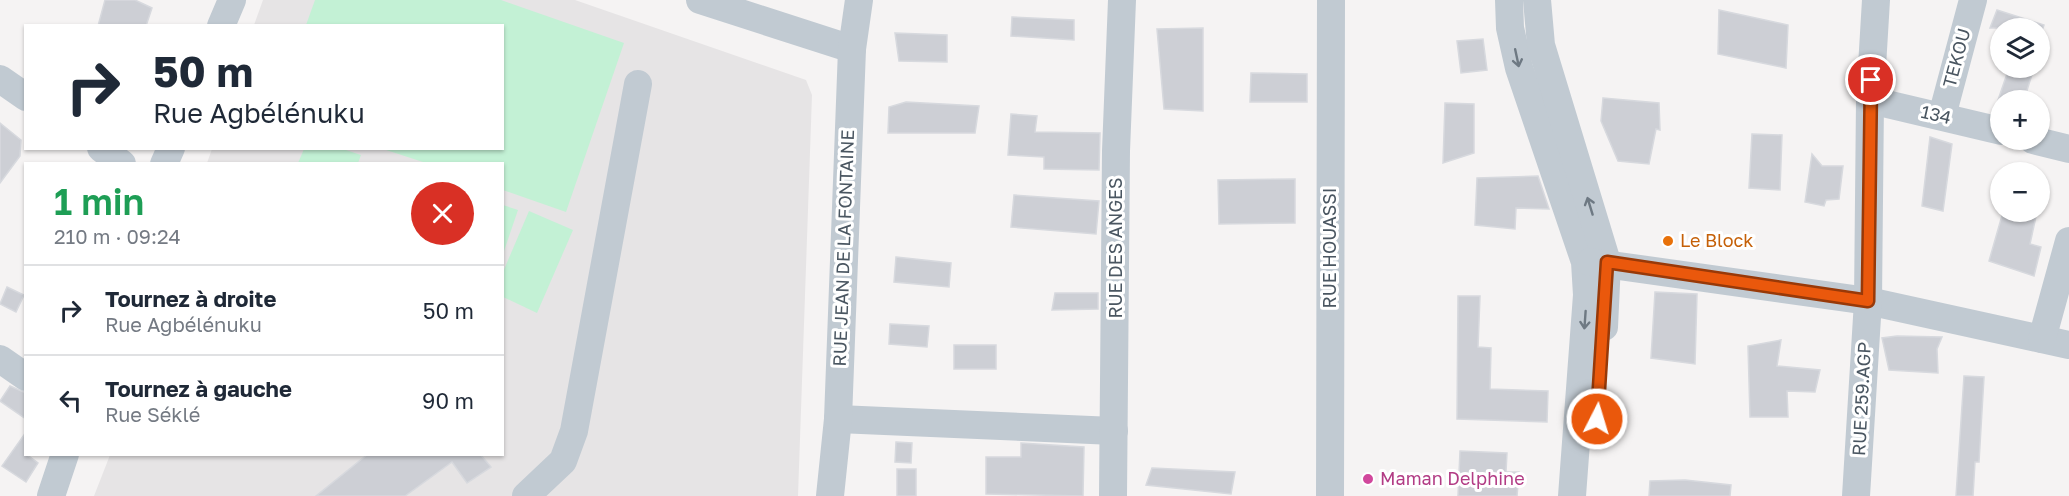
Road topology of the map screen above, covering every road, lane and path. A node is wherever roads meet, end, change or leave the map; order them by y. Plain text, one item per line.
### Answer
1 (232, 0) edge
2 (700, 0) edge
3 (859, 0) edge
4 (1122, 0) edge
5 (1331, 0) edge
6 (1509, 0) edge
7 (1537, 0) edge
8 (1876, 0) edge
9 (1972, 0) edge
10 (222, 24) edge
11 (852, 49) junction
12 (0, 79) edge
13 (638, 84) dead end
14 (24, 96) edge
15 (1870, 100) junction
16 (1942, 116) junction
17 (1990, 128) edge
18 (2050, 144) edge
19 (2069, 149) edge
20 (103, 150) edge
21 (119, 162) edge
22 (2069, 241) edge
23 (1596, 262) junction
24 (1868, 301) junction
25 (2056, 342) edge
26 (0, 359) edge
27 (24, 375) edge
28 (838, 419) junction
29 (1114, 431) junction
30 (64, 456) edge
31 (51, 496) edge
32 (526, 496) edge
33 (830, 496) edge
34 (1113, 496) edge
35 (1330, 496) edge
36 (1572, 496) edge
37 (1590, 496) edge
38 (1856, 496) edge

1 - 10 street
2 - 11 street
3 - 11 street, RUE JEAN DE LA FONTAINE
4 - 29 street, RUE DES ANGES
5 - 35 street, RUE HOUASSI
6 -> 23 street
23 -> 7 street
8 - 15 street, RUE 259.AGP
9 - 16 street, TEKOU
11 - 28 street, RUE JEAN DE LA FONTAINE
12 - 14 street
13 - 32 street
15 - 16 street, 134
15 - 24 street, RUE 259.AGP
16 - 17 street, 134
18 - 19 street
20 - 21 street
22 - 25 street
23 - 24 street
23 -> 36 street
23 - 37 street
24 - 25 street
24 - 38 street, RUE 259.AGP
26 - 27 street
28 - 29 street
28 - 33 street, RUE JEAN DE LA FONTAINE
29 - 34 street, RUE DES ANGES
30 - 31 street

